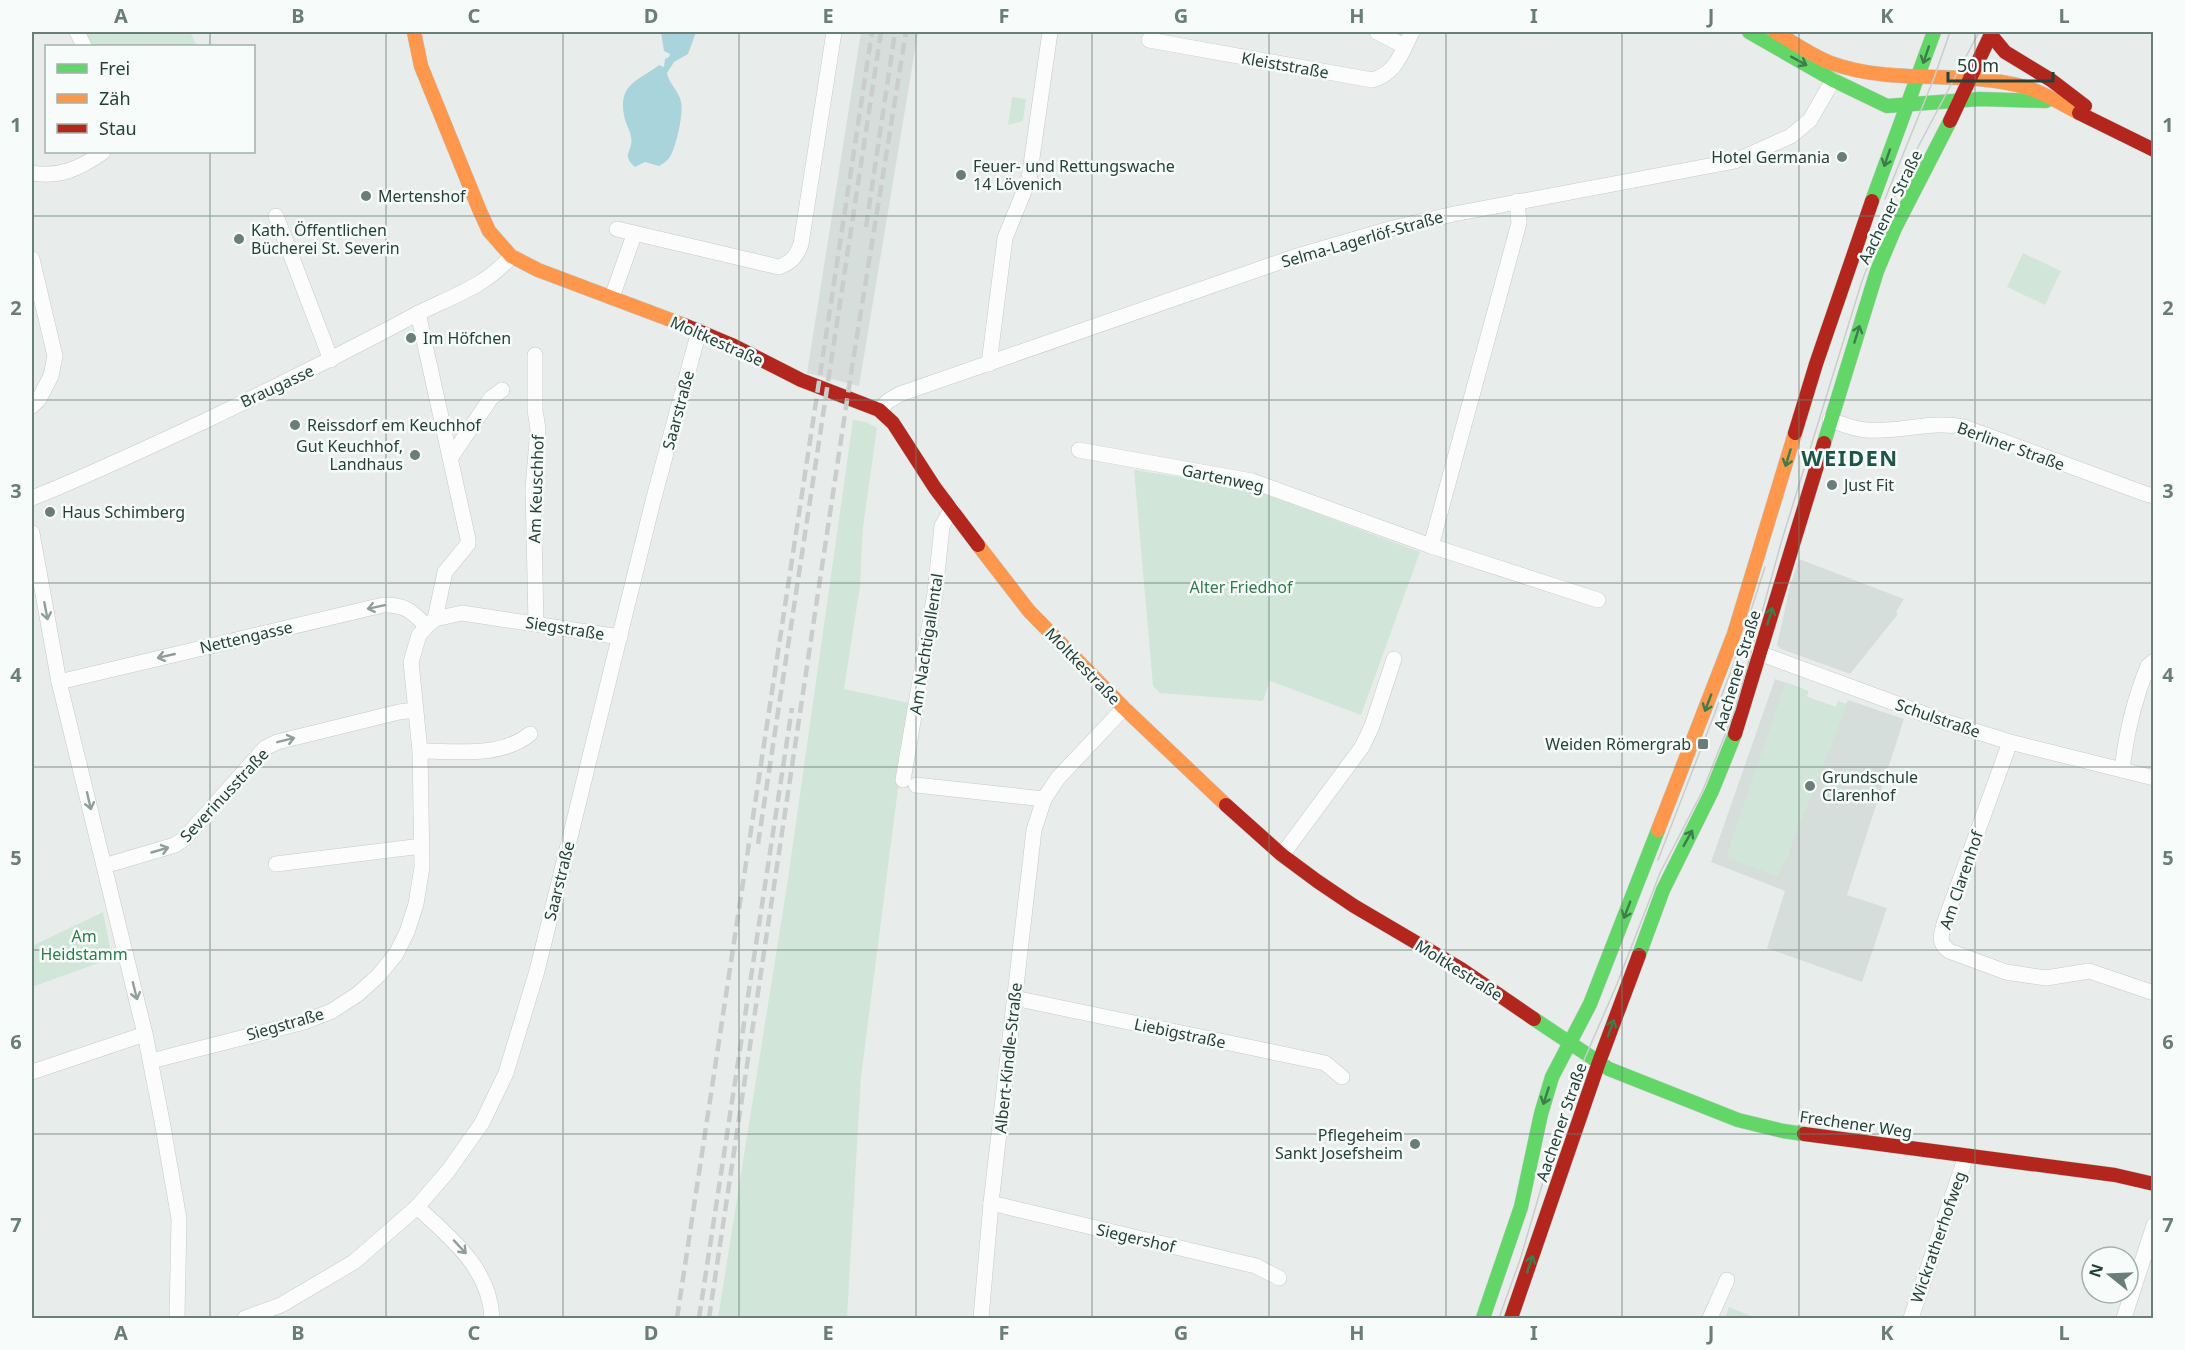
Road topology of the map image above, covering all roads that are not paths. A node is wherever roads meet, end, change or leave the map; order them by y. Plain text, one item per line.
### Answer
1 (414, 32) edge
2 (834, 32) edge
3 (1050, 32) edge
4 (1377, 32) edge
5 (1412, 32) edge
6 (1749, 32) edge
7 (1775, 32) edge
8 (1934, 32) edge
9 (1991, 33) edge
10 (1149, 40) dead end
11 (1404, 46) junction
12 (1917, 78) junction
13 (1968, 79) junction
14 (1833, 80) junction
15 (1959, 100) junction
16 (2056, 102) junction
17 (1908, 103) junction
18 (2124, 135) junction
19 (2154, 150) edge
20 (101, 153) edge
21 (32, 172) edge
22 (1517, 201) junction
23 (276, 216) dead end
24 (617, 229) dead end
25 (634, 235) junction
26 (511, 256) junction
27 (32, 259) edge
28 (33, 276) edge
29 (612, 297) junction
30 (418, 314) junction
31 (699, 331) junction
32 (535, 355) dead end
33 (331, 360) junction
34 (989, 364) junction
35 (502, 390) dead end
36 (32, 406) edge
37 (879, 410) junction
38 (1830, 420) junction
39 (1079, 450) dead end
40 (451, 457) junction
41 (2154, 495) edge
42 (32, 498) edge
43 (952, 509) junction
44 (32, 533) edge
45 (1431, 546) junction
46 (1598, 600) dead end
47 (431, 623) junction
48 (536, 623) junction
49 (620, 637) junction
50 (1759, 654) junction
51 (1394, 659) dead end
52 (2154, 661) edge
53 (59, 682) junction
54 (1124, 708) junction
55 (415, 710) junction
56 (530, 734) dead end
57 (2010, 742) junction
58 (420, 751) junction
59 (2122, 770) junction
60 (2154, 778) edge
61 (1044, 799) junction
62 (422, 846) junction
63 (1282, 855) junction
64 (276, 864) dead end
65 (104, 866) junction
66 (2154, 993) edge
67 (1014, 998) junction
68 (145, 1034) junction
69 (1569, 1043) junction
70 (151, 1061) junction
71 (1599, 1062) junction
72 (32, 1072) edge
73 (1342, 1077) dead end
74 (1966, 1156) junction
75 (2154, 1185) edge
76 (991, 1203) junction
77 (417, 1207) junction
78 (2154, 1225) edge
79 (1279, 1278) dead end
80 (1727, 1280) dead end
81 (177, 1318) edge
82 (245, 1318) edge
83 (492, 1318) edge
84 (981, 1318) edge
85 (1483, 1318) edge
86 (1511, 1318) edge
87 (1710, 1318) edge
88 (1911, 1318) edge
89 (2124, 1318) edge

1 - 26 street, Moltkestraße
2 - 25 street
3 - 34 street
4 - 11 street
5 - 11 street, Kleiststraße
6 -> 14 street
7 - 12 street
8 -> 12 street, Aachener Straße
9 - 13 street, Aachener Straße
9 - 18 street
10 - 11 street, Kleiststraße
12 - 13 street
12 - 17 street, Aachener Straße
13 - 15 street, Aachener Straße
13 - 16 street
14 - 17 street
14 - 22 street, Selma-Lagerlöf-Straße
15 - 16 street
15 - 17 street
38 -> 15 street, Aachener Straße
16 - 18 street
17 -> 69 street, Aachener Straße
18 - 19 street
20 - 21 street
22 - 34 street, Selma-Lagerlöf-Straße
22 - 45 street
23 - 33 street
24 - 25 street
25 - 29 street
26 - 29 street, Moltkestraße
26 - 30 street, Braugasse
27 - 28 street
28 - 36 street
29 - 31 street, Moltkestraße
30 - 33 street, Braugasse
30 - 40 street
31 - 37 street, Moltkestraße
31 - 49 street, Saarstraße
32 - 48 street, Am Keuschhof
33 - 42 street, Braugasse
34 - 37 street, Selma-Lagerlöf-Straße
35 - 40 street
37 - 43 street, Moltkestraße
38 - 41 street, Berliner Straße
50 -> 38 street, Aachener Straße
39 - 45 street, Gartenweg
40 - 47 street
43 - 54 street, Moltkestraße
43 - 61 street, Am Nachtigallental
44 -> 53 street
45 - 46 street, Gartenweg
47 - 48 street, Siegstraße
47 -> 53 street, Nettengasse
47 - 55 street, Siegstraße
48 - 49 street, Siegstraße
49 - 77 street, Saarstraße
50 - 57 street, Schulstraße
71 -> 50 street, Aachener Straße
51 - 63 street
52 - 59 street
53 -> 65 street
54 - 61 street, Albert-Kindle-Straße
54 - 63 street, Moltkestraße
55 - 58 street, Siegstraße
65 -> 55 street, Severinusstraße
56 - 58 street
57 - 59 street, Schulstraße
57 - 66 street, Am Clarenhof
58 - 62 street, Siegstraße
59 - 60 street, Schulstraße
61 - 67 street, Albert-Kindle-Straße
62 - 64 street
62 - 70 street, Siegstraße
63 - 69 street, Moltkestraße
65 -> 68 street
67 - 73 street, Liebigstraße
67 - 76 street, Albert-Kindle-Straße
68 - 70 street
68 - 72 street
69 - 71 street, Frechener Weg
69 -> 85 street, Aachener Straße
70 - 81 street
71 - 74 street, Frechener Weg
86 -> 71 street, Aachener Straße
74 - 75 street, Frechener Weg
74 - 88 street, Wickratherhofweg
76 - 79 street, Siegershof
76 - 84 street, Albert-Kindle-Straße
77 - 82 street, Saarstraße
77 -> 83 street
78 - 89 street
80 - 87 street

